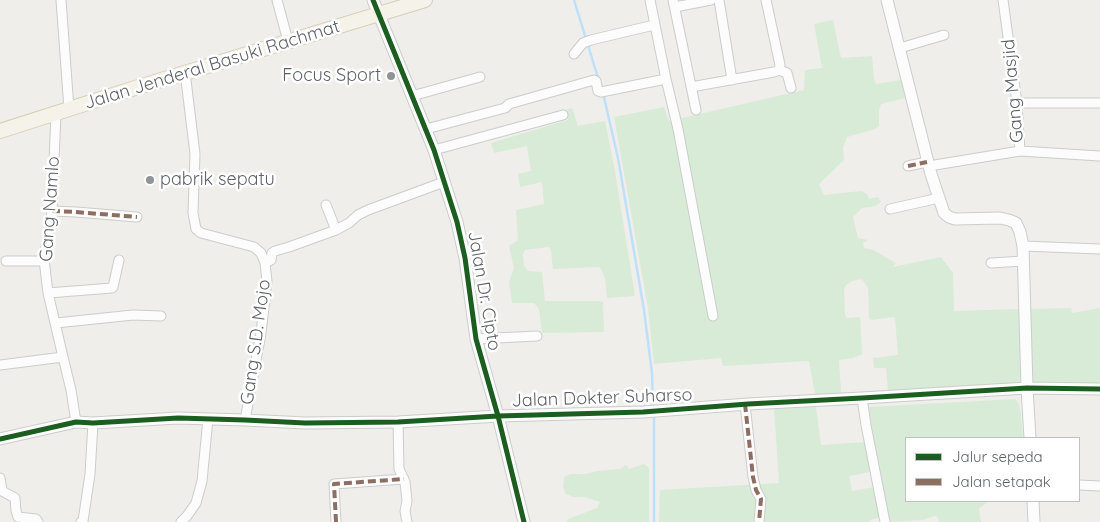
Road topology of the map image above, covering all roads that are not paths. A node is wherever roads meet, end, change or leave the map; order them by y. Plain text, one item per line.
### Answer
1 (62, 0) edge
2 (277, 0) edge
3 (373, 0) edge
4 (425, 0) edge
5 (650, 0) edge
6 (711, 0) edge
7 (718, 0) edge
8 (766, 0) edge
9 (887, 0) edge
10 (1003, 0) edge
11 (674, 4) edge
12 (378, 14) junction
13 (654, 25) junction
14 (944, 36) dead end
15 (288, 41) junction
16 (900, 48) junction
17 (574, 54) dead end
18 (779, 70) junction
19 (185, 72) junction
20 (480, 78) dead end
21 (666, 79) junction
22 (732, 80) junction
23 (691, 87) junction
24 (791, 88) dead end
25 (412, 96) junction
26 (1017, 103) junction
27 (1100, 103) edge
28 (696, 110) dead end
29 (63, 111) junction
30 (562, 115) dead end
31 (426, 129) junction
32 (0, 131) edge
33 (434, 150) junction
34 (1020, 151) junction
35 (1100, 156) edge
36 (928, 164) junction
37 (908, 166) dead end
38 (444, 182) junction
39 (939, 198) junction
40 (326, 205) dead end
41 (890, 209) dead end
42 (52, 211) junction
43 (137, 217) dead end
44 (336, 230) junction
45 (1023, 246) junction
46 (1100, 249) edge
47 (119, 260) dead end
48 (1024, 260) junction
49 (6, 261) dead end
50 (44, 261) junction
51 (265, 263) junction
52 (991, 263) dead end
53 (48, 293) junction
54 (161, 316) dead end
55 (713, 316) dead end
56 (56, 323) junction
57 (537, 336) dead end
58 (476, 339) junction
59 (62, 357) junction
60 (0, 365) edge
61 (1027, 388) junction
62 (1100, 389) edge
63 (862, 398) junction
64 (745, 404) junction
65 (498, 416) junction
66 (208, 418) junction
67 (245, 420) junction
68 (76, 422) junction
69 (398, 422) junction
70 (92, 423) junction
71 (1030, 437) edge
72 (0, 439) edge
73 (0, 478) edge
74 (404, 479) junction
75 (1080, 485) edge
76 (1100, 486) edge
77 (1033, 502) edge
78 (38, 522) edge
79 (81, 522) edge
80 (181, 522) edge
81 (336, 522) edge
82 (407, 522) edge
83 (524, 522) edge
84 (760, 522) edge
85 (885, 522) edge
86 (1034, 522) edge

1 - 29 street, Gang Namlo
2 - 15 street
3 - 12 street, Jalan Dr. Cipto
4 - 12 main road, Jalan Jenderal Basuki Rachmat
5 - 13 street
6 - 11 street
7 - 22 street
8 - 18 street
9 - 16 street
10 - 26 street, Gang Masjid
11 - 23 street
12 - 15 main road, Jalan Jenderal Basuki Rachmat
12 - 25 street, Jalan Dr. Cipto
13 - 17 street
13 - 21 street
14 - 16 street
15 - 19 main road, Jalan Jenderal Basuki Rachmat
16 - 36 street
18 - 22 street
18 - 24 street
19 - 29 main road, Jalan Jenderal Basuki Rachmat
19 - 51 street, Gang S.D. Mojo
20 - 25 street
21 - 31 street
21 - 55 street
22 - 23 street
23 - 28 street
25 - 31 street, Jalan Dr. Cipto
26 - 27 street
26 - 34 street, Gang Masjid
29 - 32 main road, Jalan Jenderal Basuki Rachmat
29 - 42 street, Gang Namlo
30 - 33 street
31 - 33 street, Jalan Dr. Cipto
33 - 38 street, Jalan Dr. Cipto
34 - 35 street
34 - 36 street, Gang Masjid
36 - 37 street, Gang Masjid
36 - 39 street
38 - 44 street
38 - 58 street, Jalan Dr. Cipto
39 - 41 street
39 - 45 street
40 - 44 street
42 - 43 street
42 - 50 street, Gang Namlo
44 - 51 street
45 - 46 street
45 - 48 street
47 - 53 street
48 - 52 street
48 - 61 street
49 - 50 street
50 - 53 street, Gang Namlo
51 - 67 street, Gang S.D. Mojo
53 - 56 street, Gang Namlo
54 - 56 street
56 - 59 street, Gang Namlo
57 - 58 street
58 - 65 street, Jalan Dr. Cipto
59 - 60 street
59 - 68 street, Gang Namlo
61 - 62 street, Jalan Dokter Suharso
61 - 63 street, Jalan Dokter Suharso
61 - 71 street
63 - 64 street, Jalan Dokter Suharso
63 - 85 street
64 - 65 street, Jalan Dokter Suharso
64 - 84 street
65 - 69 street, Jalan Dokter Suharso
65 - 83 street, Jalan Dr. Cipto
66 - 67 street, Jalan Dokter Suharso
66 - 70 street, Jalan Dokter Suharso
66 - 80 street
67 - 69 street, Jalan Dokter Suharso
68 - 70 street, Jalan Dokter Suharso
68 - 72 street, Jalan Dokter Suharso
69 - 74 street
70 - 79 street
73 - 78 street
74 - 81 street
74 - 82 street
75 - 76 street
77 - 86 street

